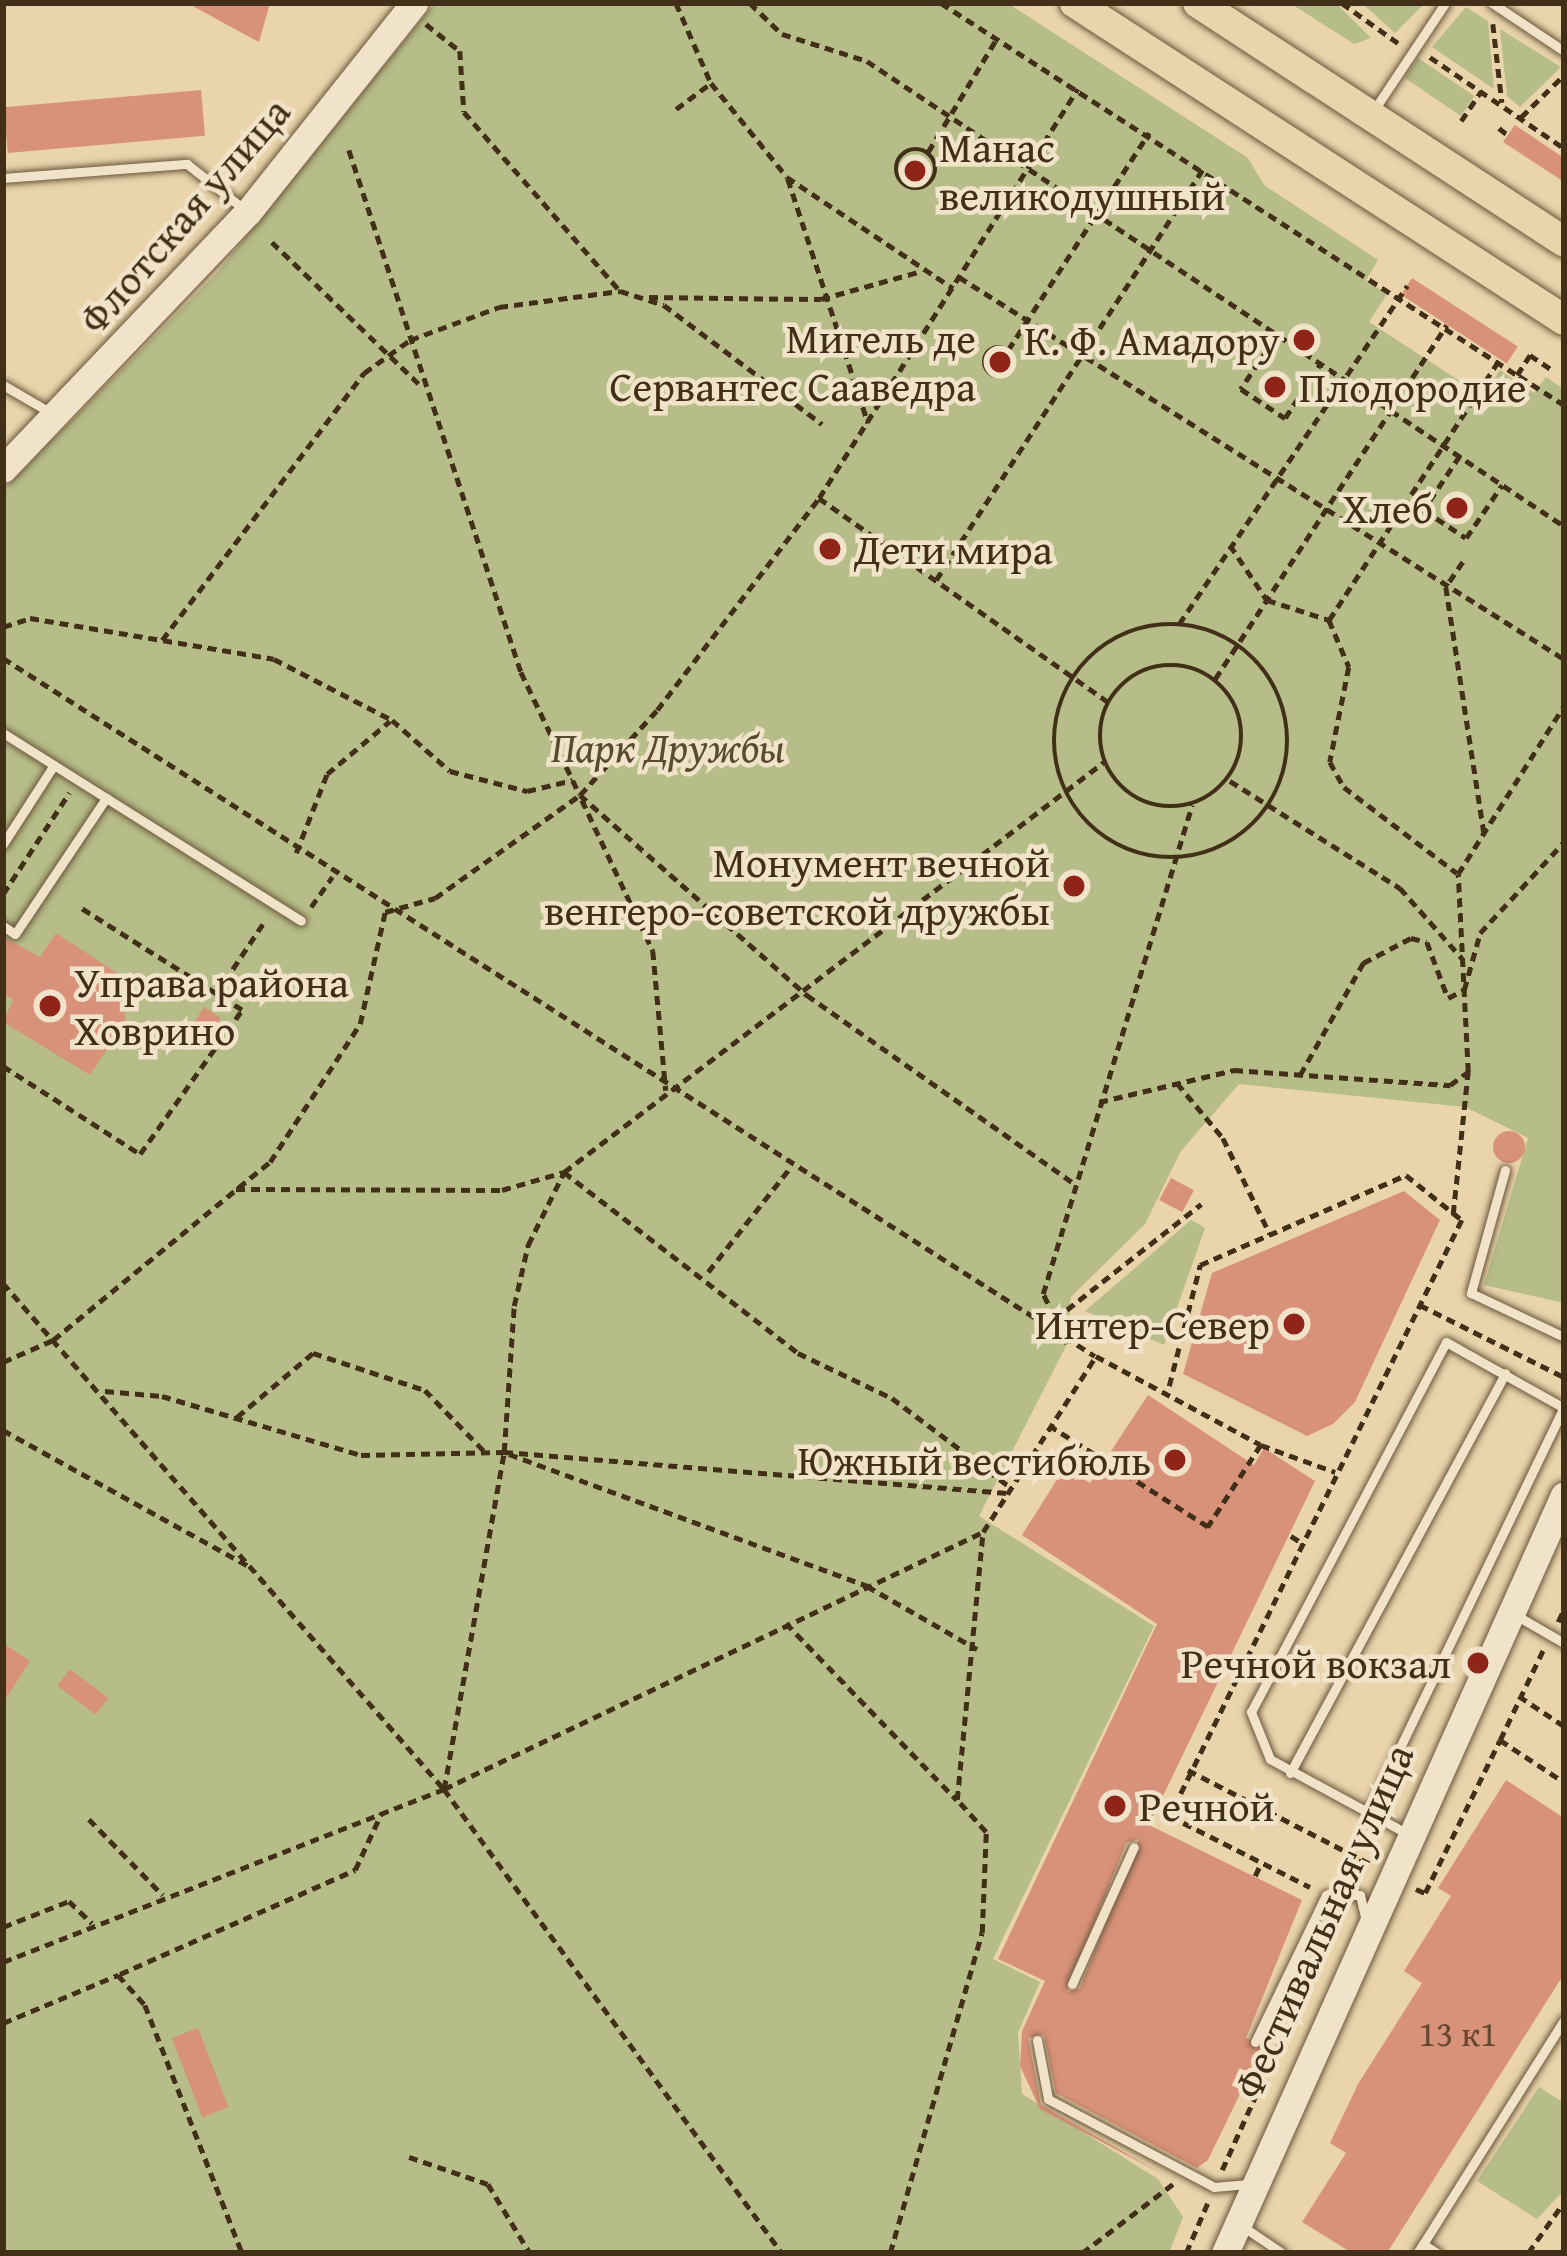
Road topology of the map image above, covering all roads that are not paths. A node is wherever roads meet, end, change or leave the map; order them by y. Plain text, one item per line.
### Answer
1 (1075, 3) edge
2 (1198, 3) edge
3 (1445, 3) edge
4 (1495, 5) edge
5 (418, 12) edge
6 (1564, 51) edge
7 (1371, 115) junction
8 (3, 178) edge
9 (248, 212) junction
10 (1564, 242) edge
11 (1564, 320) edge
12 (3, 385) edge
13 (58, 417) junction
14 (3, 469) edge
15 (3, 733) edge
16 (55, 765) junction
17 (106, 798) junction
18 (3, 844) edge
19 (301, 921) road end
20 (3, 926) edge
21 (1505, 1170) dead end
22 (1564, 1337) edge
23 (1505, 1372) junction
24 (1563, 1408) edge
25 (1564, 1495) edge
26 (1508, 1610) junction
27 (1564, 1642) edge
28 (1290, 1773) junction
29 (1368, 1814) junction
30 (1408, 1834) junction
31 (1134, 1847) dead end
32 (1365, 1927) junction
33 (1072, 1984) dead end
34 (1564, 2020) edge
35 (1036, 2040) dead end
36 (1255, 2042) dead end
37 (1256, 2178) junction
38 (1237, 2223) junction
39 (1420, 2248) edge
40 (1226, 2253) edge
41 (1282, 2253) edge
42 (1437, 2253) edge

1 - 11 main road
2 - 7 main road
3 - 7 lane
4 - 6 lane
5 - 9 street, Флотская улица
7 - 10 main road
8 - 9 lane
9 - 13 street, Флотская улица
12 - 13 lane
13 - 14 street, Флотская улица
15 - 16 lane
16 - 17 lane
16 - 18 lane
17 - 19 lane
17 - 20 lane
21 - 22 lane
23 - 24 lane
23 - 28 lane
23 - 28 lane
24 - 29 lane
25 - 26 street, Фестивальная улица
26 - 27 lane
26 - 30 street, Фестивальная улица
28 - 29 lane
29 - 30 lane
30 - 32 street, Фестивальная улица
31 - 33 lane
32 - 36 lane
32 - 37 street, Фестивальная улица
34 - 39 lane
35 - 37 lane
37 - 38 street, Фестивальная улица
38 - 40 street, Фестивальная улица
38 - 41 lane
39 - 42 lane

